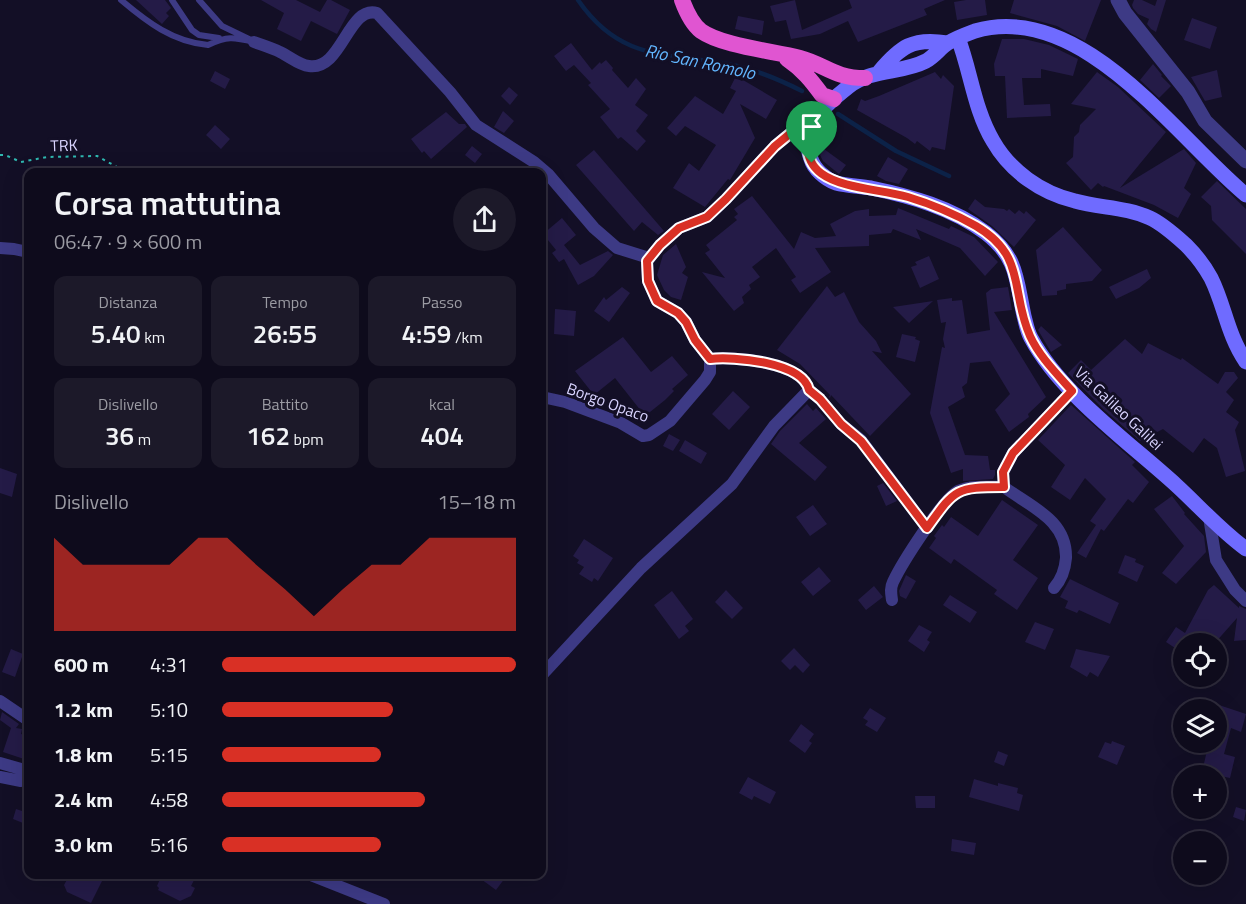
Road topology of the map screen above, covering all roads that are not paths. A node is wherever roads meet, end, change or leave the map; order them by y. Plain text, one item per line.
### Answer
1 (121, 0) edge
2 (172, 0) edge
3 (199, 0) edge
4 (682, 0) edge
5 (1118, 0) edge
6 (220, 38) junction
7 (930, 40) junction
8 (952, 41) junction
9 (254, 42) junction
10 (776, 53) junction
11 (895, 54) junction
12 (936, 55) junction
13 (900, 69) junction
14 (833, 74) junction
15 (872, 75) junction
16 (831, 95) junction
17 (816, 115) junction
18 (1246, 160) edge
19 (541, 168) edge
20 (546, 172) edge
21 (1246, 195) edge
22 (0, 249) edge
23 (24, 251) edge
24 (650, 258) junction
25 (710, 359) junction
26 (1246, 362) edge
27 (809, 390) junction
28 (1072, 391) junction
29 (546, 398) edge
30 (1004, 487) junction
31 (1209, 517) junction
32 (927, 528) junction
33 (1246, 549) edge
34 (1054, 588) dead end
35 (892, 600) dead end
36 (1246, 601) edge
37 (546, 671) edge
38 (0, 700) edge
39 (24, 717) edge
40 (0, 763) edge
41 (24, 770) edge
42 (0, 777) edge
43 (24, 780) edge
44 (321, 879) edge
45 (384, 904) edge

1 - 6 lane
2 - 6 lane
3 - 9 lane
4 - 10 highway
5 - 18 street
6 - 9 lane
7 - 8 main road
7 - 11 main road
7 - 12 main road
8 - 12 main road
8 - 21 main road
8 - 26 main road
9 - 19 street
10 - 14 highway
10 - 16 highway
11 - 13 main road
11 - 15 main road
12 - 13 main road
13 - 15 main road
14 - 15 highway
14 - 16 highway
15 - 16 main road
16 - 17 highway
17 - 24 street
17 - 28 main road, Via Galileo Galilei
20 - 24 street
22 - 23 street
24 - 25 street
25 - 27 street
25 - 29 street, Borgo Opaco
27 - 32 street
27 - 37 street
28 - 30 street
28 - 31 main road, Via Galileo Galilei
30 - 32 street
30 - 34 street
31 - 33 main road, Via Galileo Galilei
31 - 36 street
32 - 35 street
38 - 39 street
40 - 41 street
42 - 43 street
44 - 45 street

